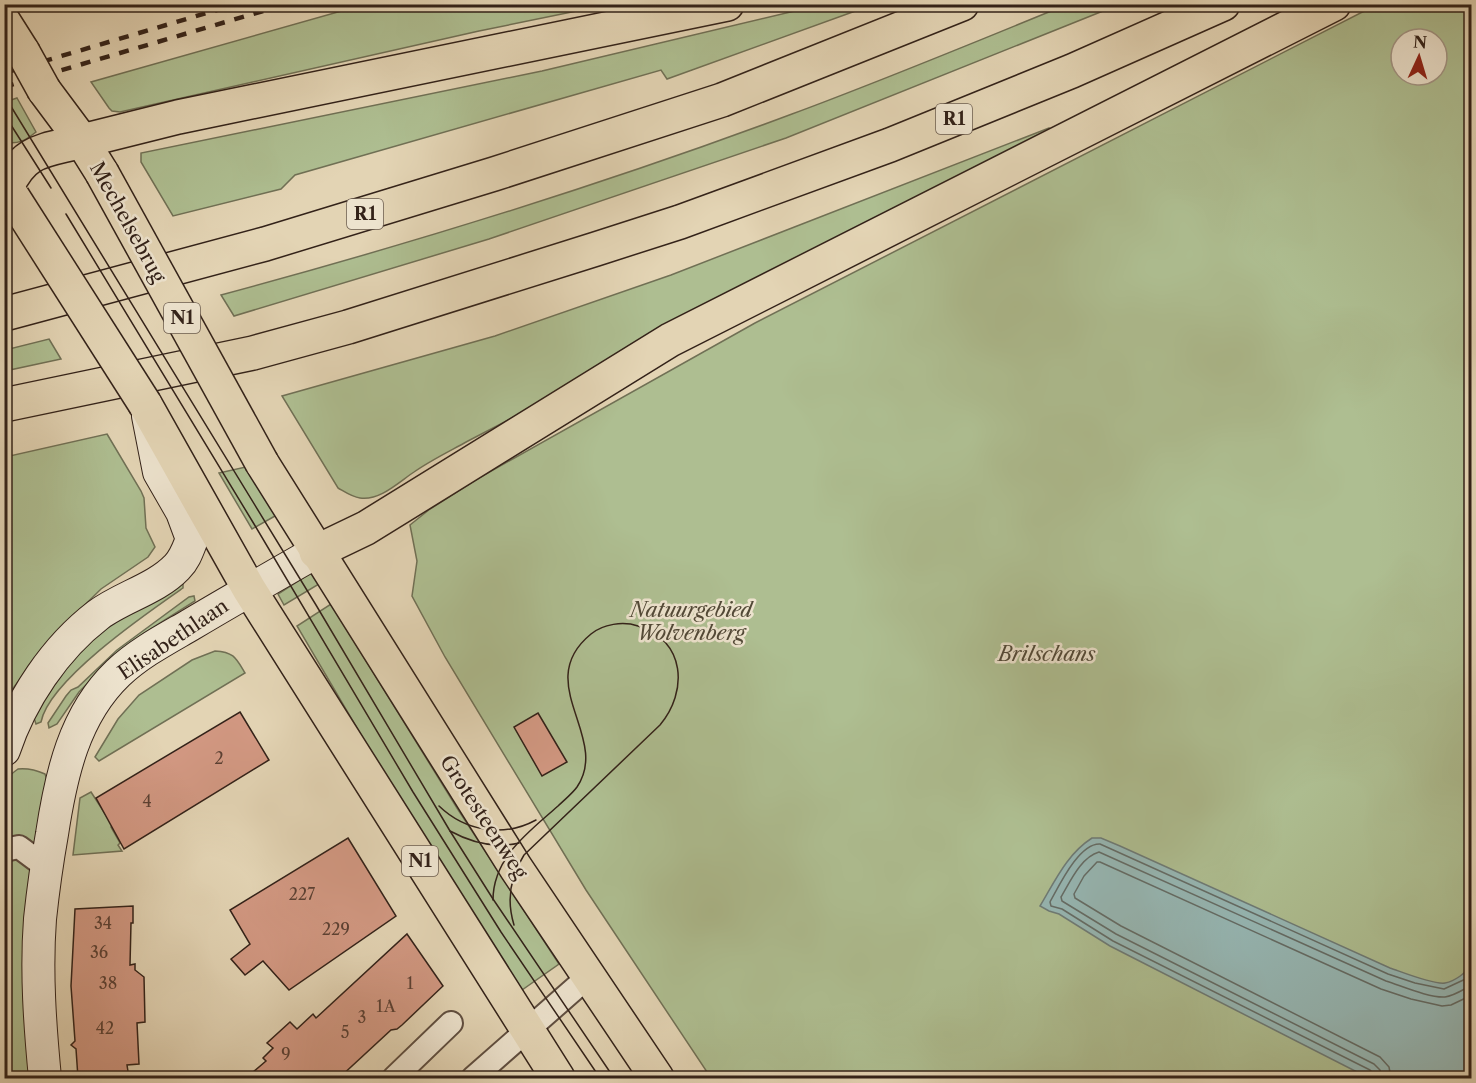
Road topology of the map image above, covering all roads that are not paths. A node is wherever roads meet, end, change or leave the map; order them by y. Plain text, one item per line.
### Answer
1 (727, 4) edge
2 (962, 4) edge
3 (1223, 4) edge
4 (1334, 4) edge
5 (4, 22) edge
6 (82, 141) junction
7 (8, 189) edge
8 (4, 314) edge
9 (4, 405) edge
10 (177, 483) junction
11 (316, 552) junction
12 (249, 589) junction
13 (6, 741) edge
14 (4, 850) edge
15 (46, 867) junction
16 (589, 976) junction
17 (451, 1023) dead end
18 (526, 1030) junction
19 (45, 1078) edge
20 (394, 1078) edge
21 (473, 1078) edge
22 (558, 1078) edge
23 (657, 1078) edge

1 - 6 main road
2 - 8 main road, R1
3 - 9 main road, R1
4 - 11 main road
5 - 6 main road, Mechelsebrug / N1, bridge
6 - 7 main road
6 - 11 main road, Mechelsebrug / N1, bridge
7 - 10 main road, N1, bridge
10 - 12 main road, N1
10 - 13 main road
11 - 12 main road, Elisabethlaan
11 - 16 main road, Grotesteenweg / N1
12 - 15 main road, Elisabethlaan
12 - 18 main road, N1
14 - 15 street
15 - 19 main road, Elisabethlaan
16 - 18 street
16 - 23 main road, Grotesteenweg / N1
17 - 20 street
18 - 21 street
18 - 22 main road, N1

